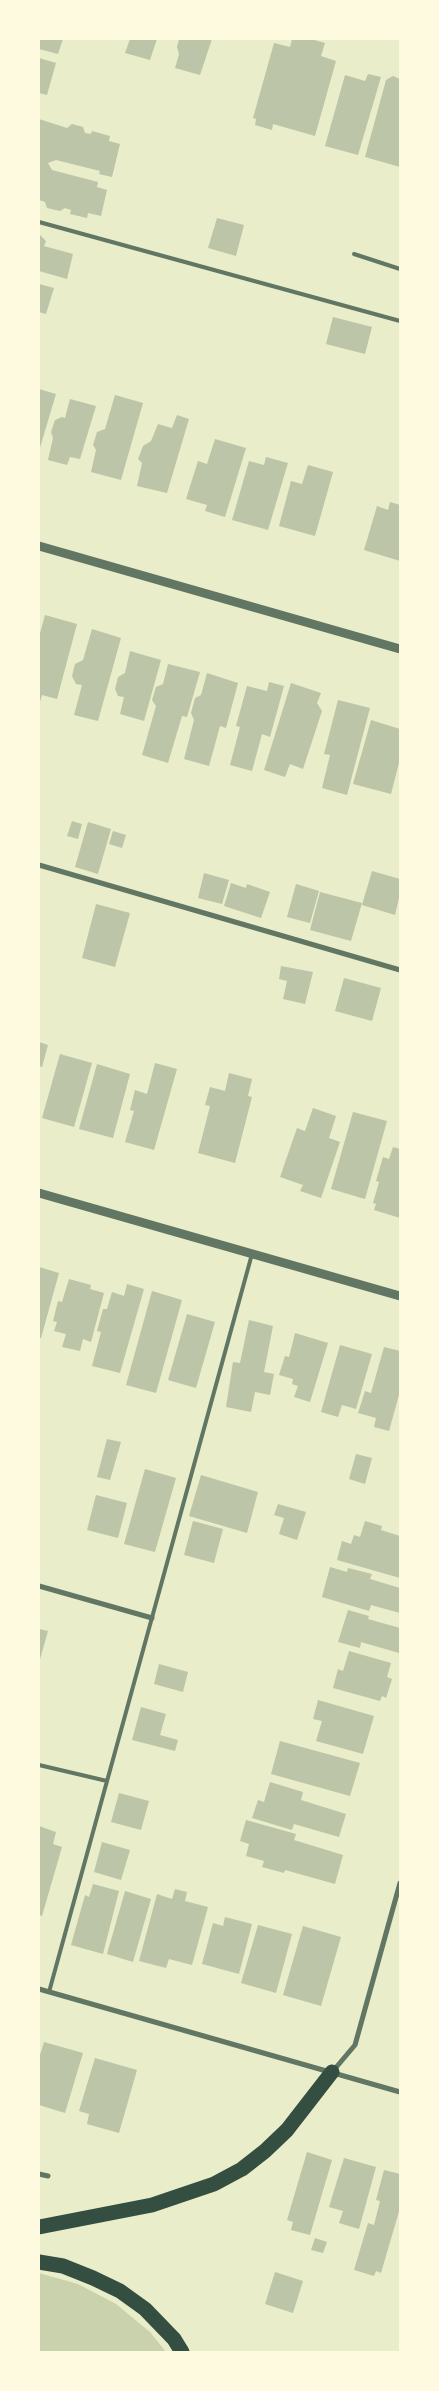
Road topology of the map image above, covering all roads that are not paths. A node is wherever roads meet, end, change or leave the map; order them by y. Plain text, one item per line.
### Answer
1 (39, 222) edge
2 (354, 254) dead end
3 (400, 269) edge
4 (400, 321) edge
5 (39, 546) edge
6 (400, 649) edge
7 (39, 865) edge
8 (400, 970) edge
9 (39, 1193) edge
10 (252, 1254) junction
11 (400, 1296) edge
12 (39, 1586) edge
13 (152, 1618) junction
14 (39, 1765) edge
15 (106, 1781) junction
16 (400, 1883) edge
17 (39, 1989) edge
18 (49, 1992) junction
19 (332, 2072) junction
20 (400, 2092) edge
21 (39, 2174) edge
22 (48, 2176) dead end
23 (39, 2227) edge
24 (39, 2262) edge
25 (182, 2352) edge

1 - 4 lane
2 - 3 lane
5 - 6 street
7 - 8 street
9 - 10 street
10 - 11 street
10 - 13 lane
12 - 13 street
13 - 15 lane
14 - 15 lane
15 - 18 lane
16 - 19 street
17 - 18 street
18 - 19 street
19 - 20 street
19 - 23 highway
21 - 22 street
24 - 25 highway

